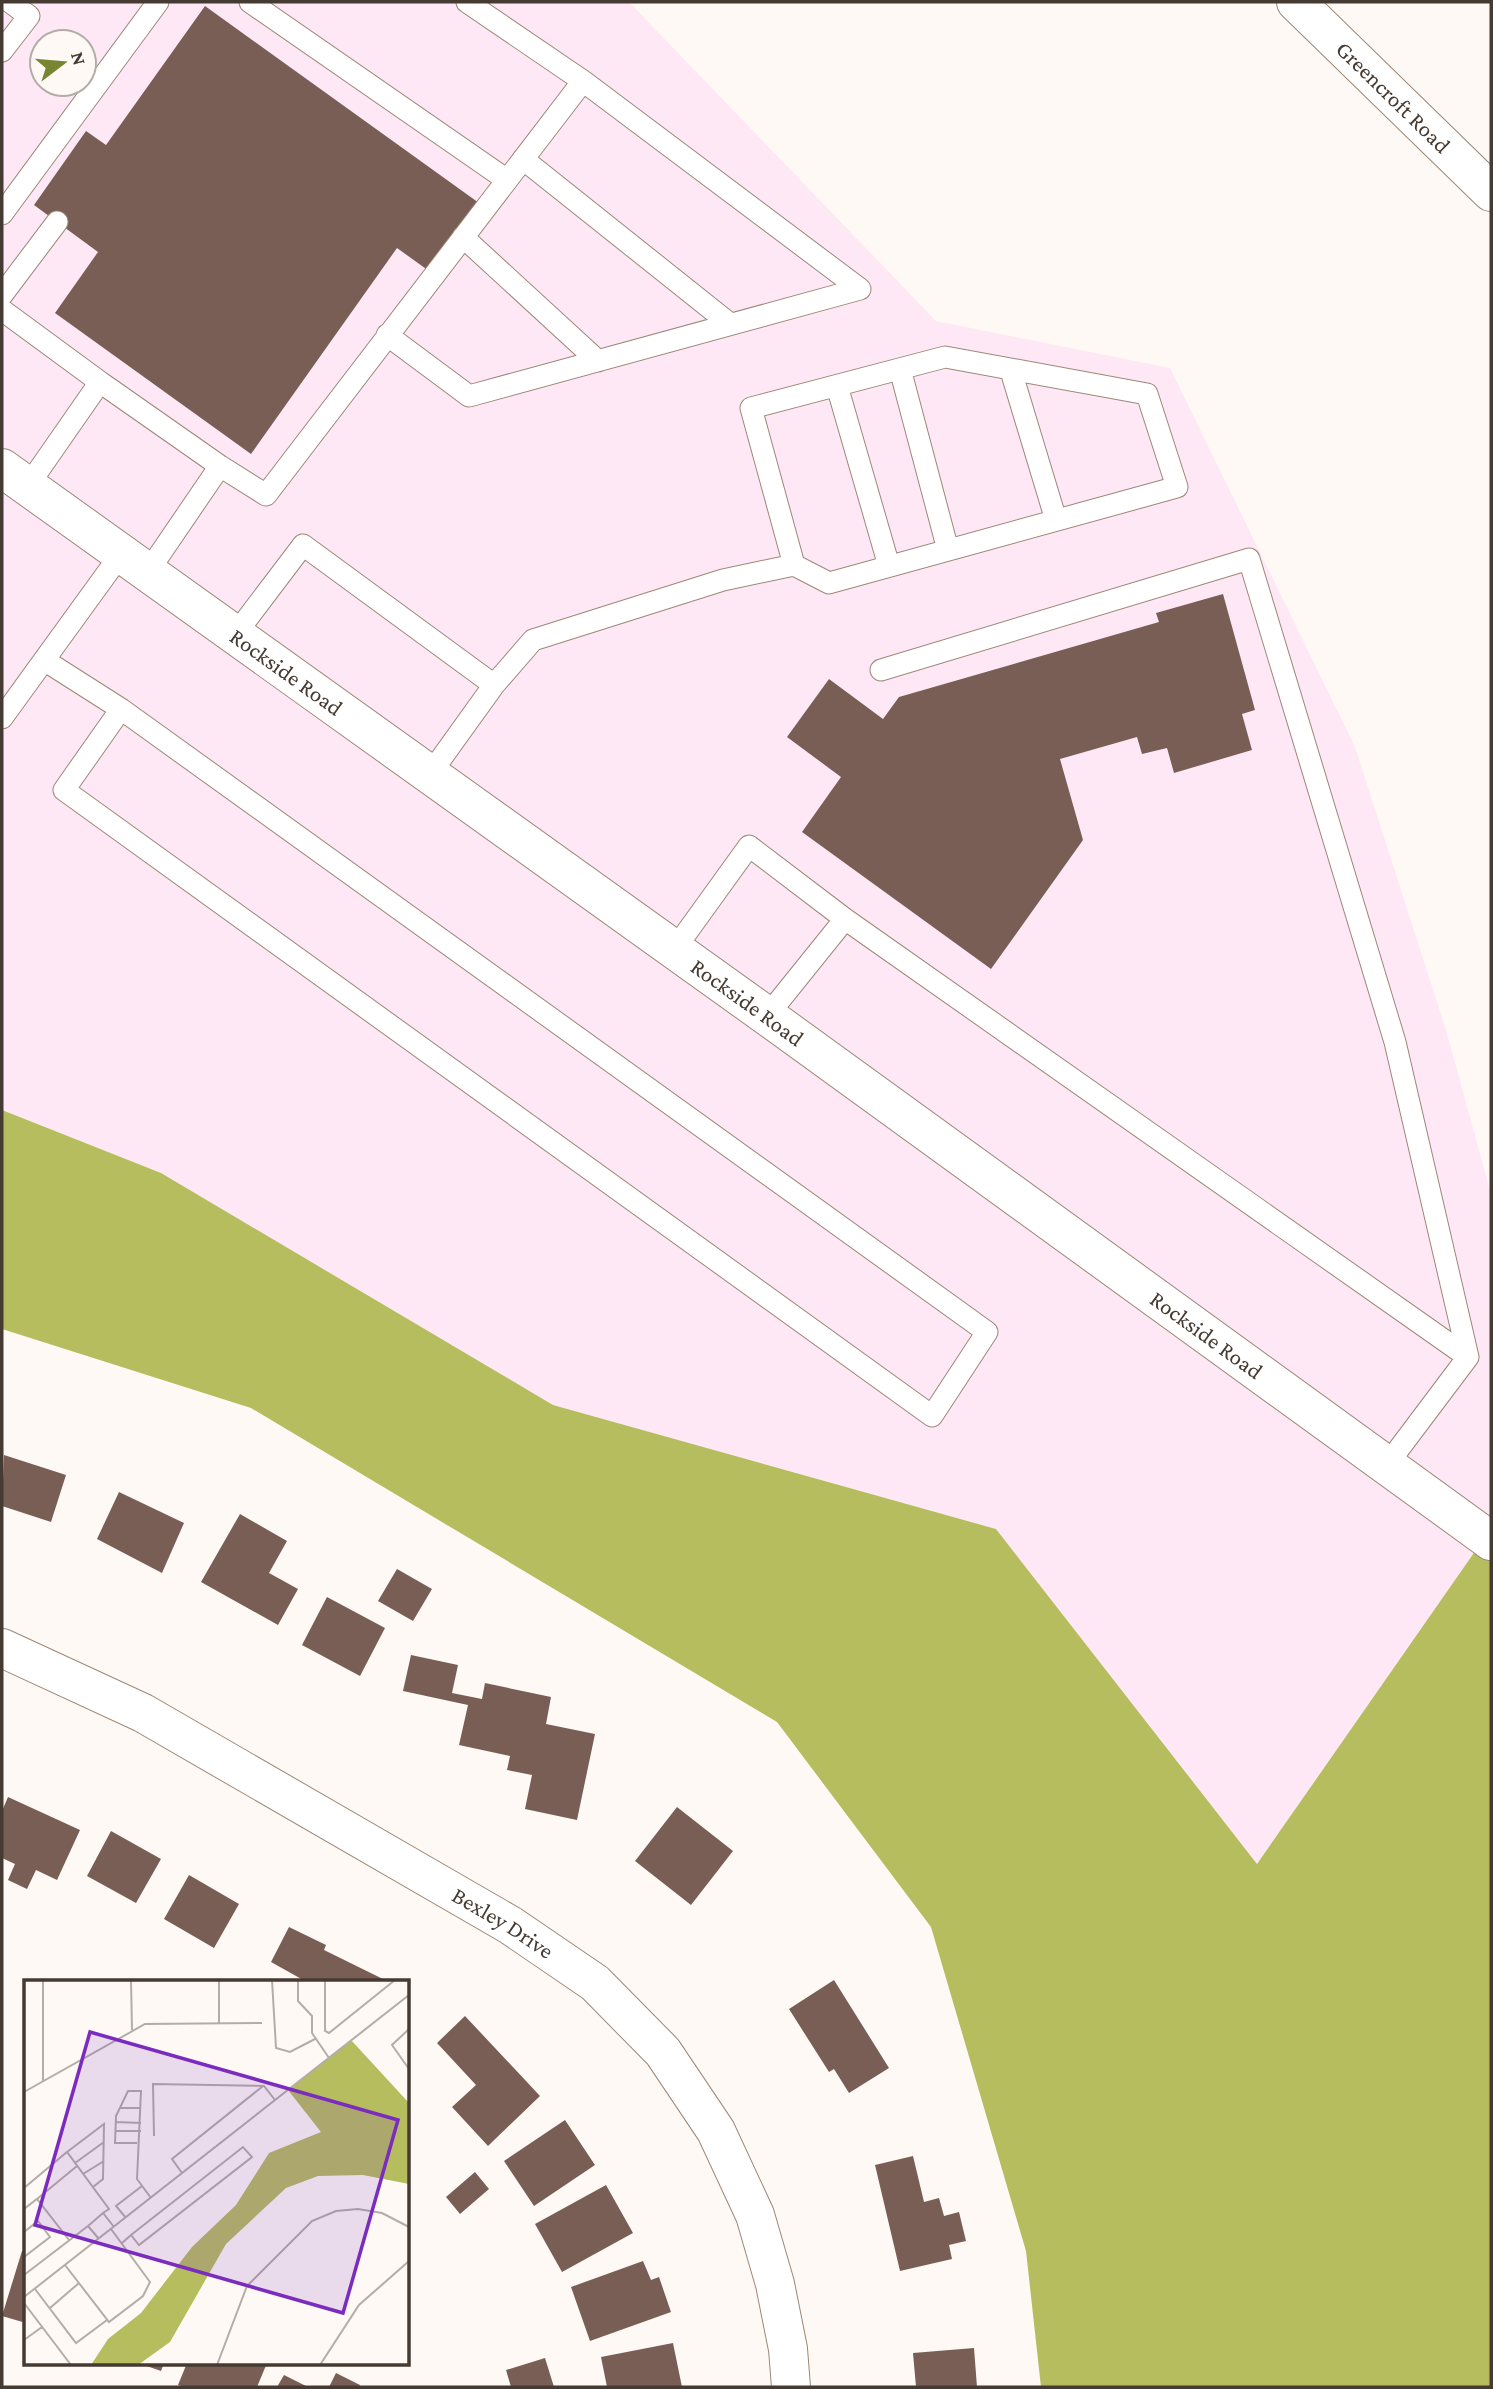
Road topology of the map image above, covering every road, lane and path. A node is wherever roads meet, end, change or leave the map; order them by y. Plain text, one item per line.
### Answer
1 (10, 2) edge
2 (158, 2) edge
3 (250, 2) edge
4 (467, 2) edge
5 (1296, 2) edge
6 (35, 9) edge
7 (2, 51) edge
8 (583, 81) junction
9 (523, 159) junction
10 (507, 180) junction
11 (1491, 192) edge
12 (2, 214) edge
13 (57, 222) dead end
14 (463, 237) junction
15 (2, 295) edge
16 (2, 310) edge
17 (730, 324) junction
18 (387, 335) junction
19 (598, 360) junction
20 (900, 369) junction
21 (1011, 371) junction
22 (100, 383) junction
23 (838, 386) junction
24 (220, 466) junction
25 (14, 478) edge
26 (1056, 520) junction
27 (948, 550) junction
28 (134, 564) junction
29 (794, 565) junction
30 (889, 566) junction
31 (234, 636) junction
32 (44, 660) junction
33 (881, 670) dead end
34 (494, 685) junction
35 (121, 709) junction
36 (2, 718) edge
37 (430, 774) junction
38 (845, 919) junction
39 (674, 950) junction
40 (767, 1016) junction
41 (1468, 1357) junction
42 (1386, 1466) junction
43 (1491, 1541) edge
44 (2, 1648) edge
45 (791, 2387) edge

1 - 6 lane
2 - 12 lane
3 - 10 lane
4 - 8 lane
5 - 11 main road, Greencroft Road
6 - 7 lane
8 - 9 lane
8 - 17 lane
9 - 10 lane
9 - 17 lane
10 - 14 lane
13 - 15 lane
14 - 18 lane
14 - 19 lane
16 - 22 lane
17 - 19 lane
18 - 19 lane
18 - 24 lane
20 - 21 lane
20 - 23 lane
20 - 27 lane
21 - 26 lane
21 - 26 lane
22 - 24 lane
22 - 25 lane
23 - 29 lane
23 - 30 lane
24 - 28 lane
25 - 28 main road, Rockside Road
26 - 27 lane
27 - 30 lane
28 - 31 main road, Rockside Road
28 - 32 lane
29 - 30 lane
29 - 34 lane
31 - 34 lane
31 - 37 main road, Rockside Road
32 - 35 lane
32 - 36 lane
33 - 41 lane
34 - 37 lane
35 - 35 lane
37 - 39 main road, Rockside Road
38 - 39 lane
38 - 40 lane
38 - 41 lane
39 - 40 main road, Rockside Road
40 - 42 main road, Rockside Road
41 - 42 lane
42 - 43 main road, Rockside Road
44 - 45 main road, Bexley Drive

